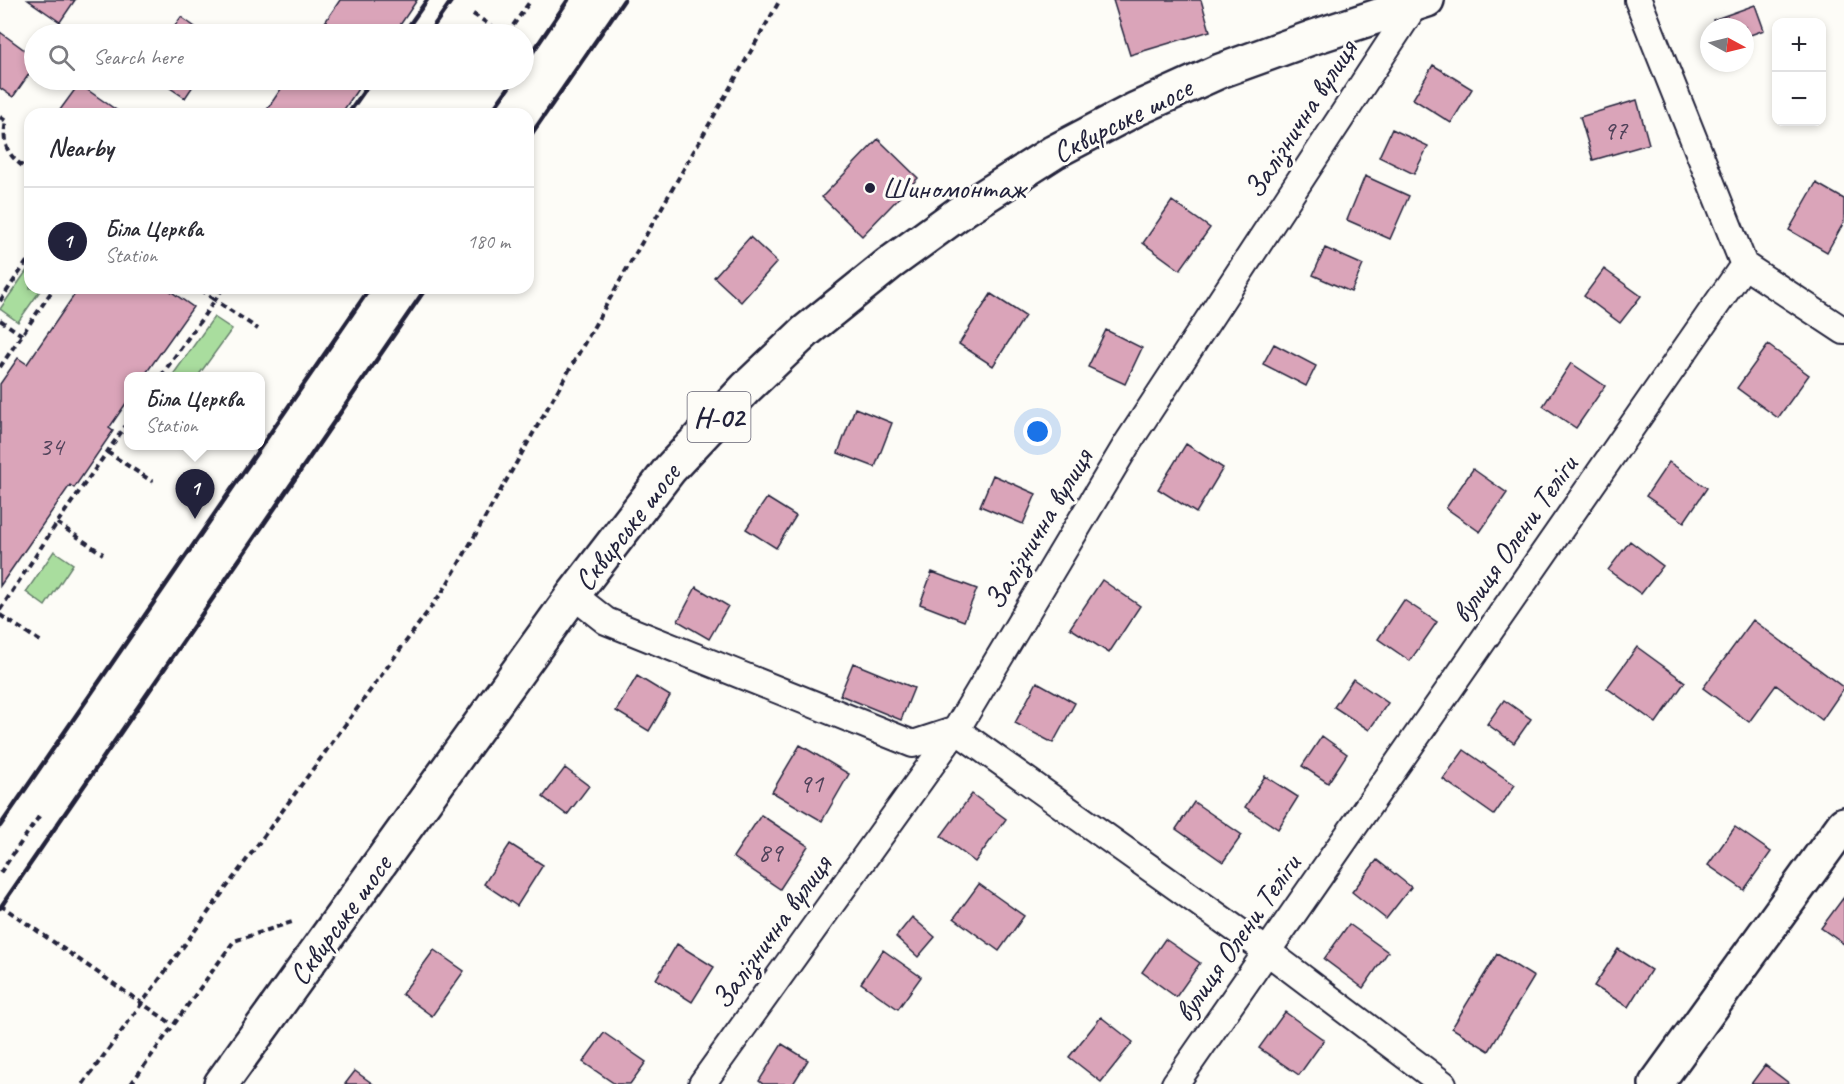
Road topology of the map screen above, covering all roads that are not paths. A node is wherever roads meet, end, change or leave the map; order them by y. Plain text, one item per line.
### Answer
1 (1638, 0) edge
2 (1420, 2) edge
3 (1744, 265) junction
4 (1844, 331) edge
5 (573, 596) junction
6 (956, 730) junction
7 (1844, 824) edge
8 (1268, 952) junction
9 (221, 1084) edge
10 (702, 1084) edge
11 (1175, 1084) edge
12 (1443, 1084) edge
13 (1656, 1084) edge

1 - 3 street
2 - 5 main road, Сквирське шосе / Н-02
2 - 6 street, Залізнична вулиця
3 - 4 street
3 - 8 street, вулиця Олени Теліги
5 - 6 street
5 - 9 main road, Сквирське шосе / Н-02
6 - 8 street
6 - 10 street, Залізнична вулиця
7 - 13 main road
8 - 11 street, вулиця Олени Теліги
8 - 12 street

